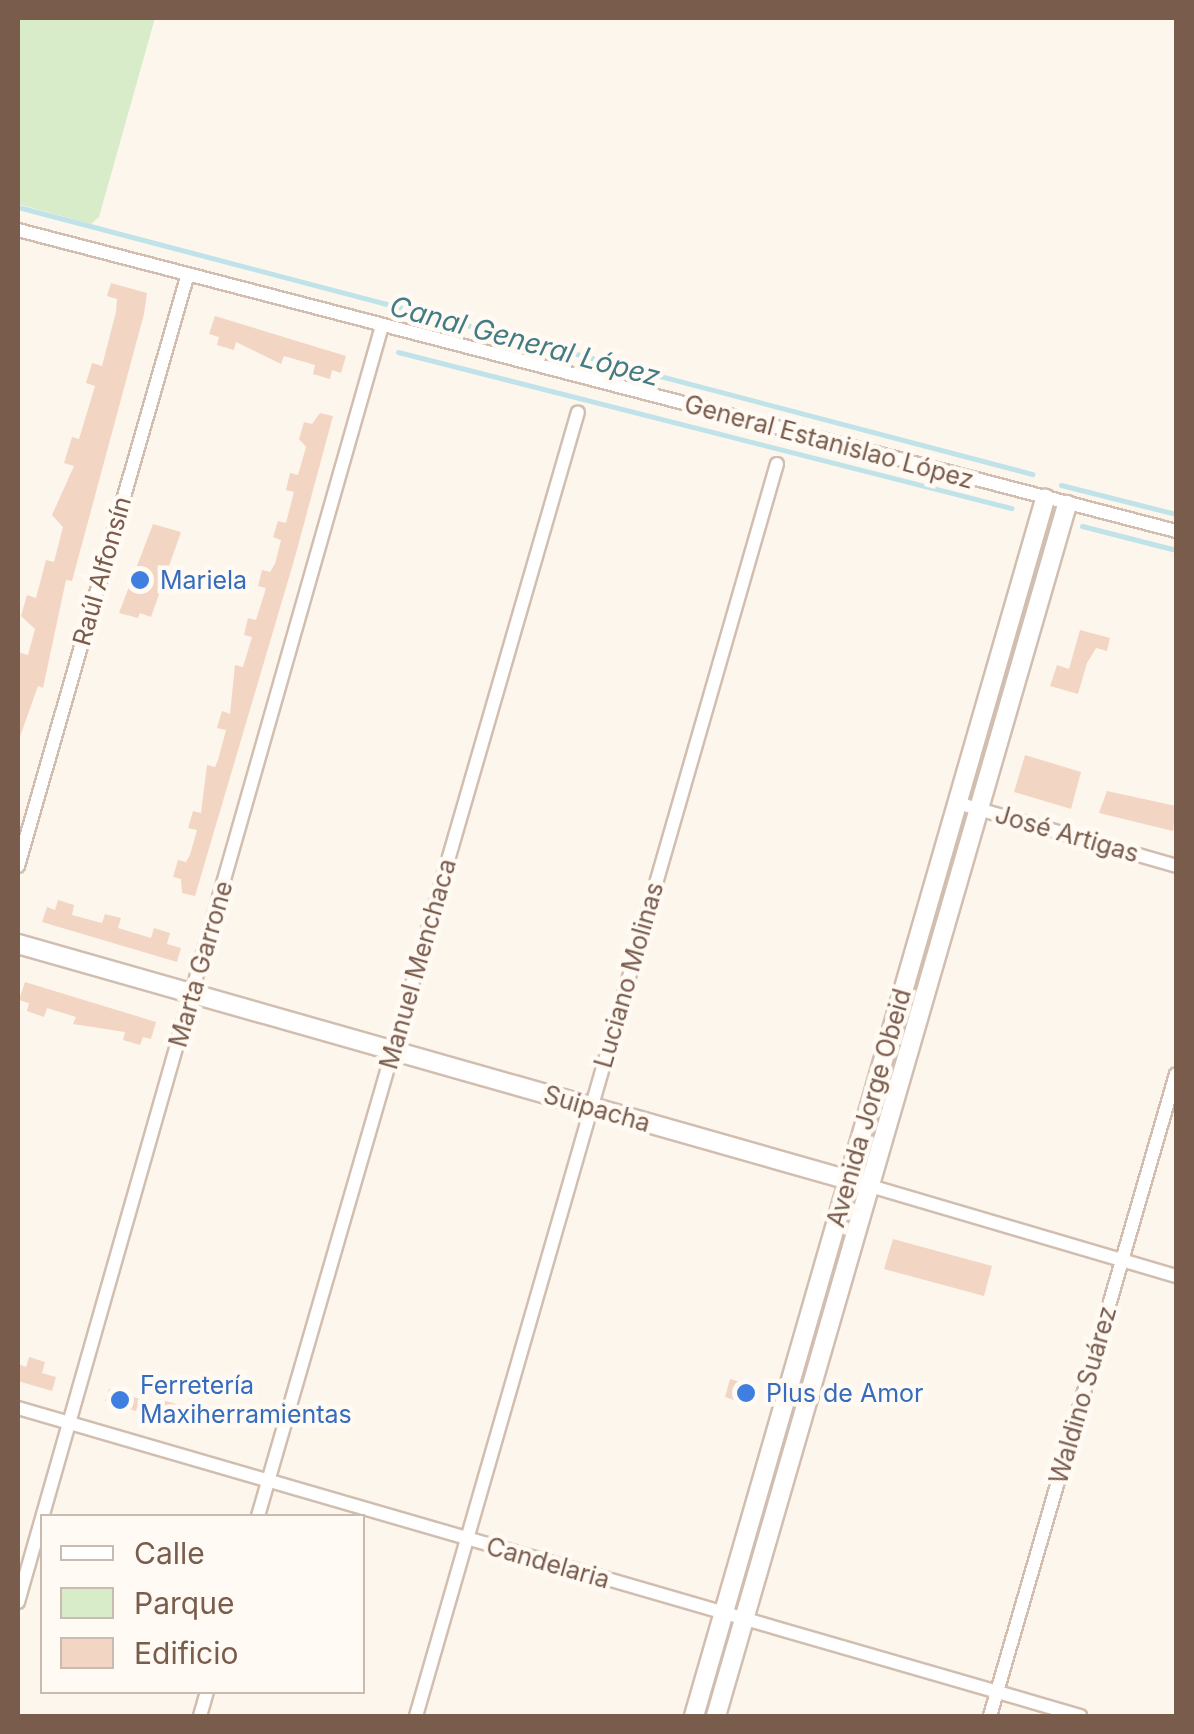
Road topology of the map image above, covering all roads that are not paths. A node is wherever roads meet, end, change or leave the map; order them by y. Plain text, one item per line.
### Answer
1 (18, 230) edge
2 (188, 277) junction
3 (382, 326) junction
4 (578, 412) dead end
5 (777, 464) dead end
6 (1045, 499) junction
7 (1067, 505) junction
8 (1176, 531) edge
9 (957, 803) junction
10 (979, 809) junction
11 (18, 866) edge
12 (1176, 866) edge
13 (18, 944) edge
14 (193, 994) junction
15 (392, 1051) junction
16 (1176, 1074) edge
17 (591, 1107) junction
18 (848, 1180) junction
19 (870, 1186) junction
20 (1122, 1260) junction
21 (1176, 1276) edge
22 (18, 1408) edge
23 (70, 1423) junction
24 (268, 1481) junction
25 (44, 1514) edge
26 (259, 1514) edge
27 (40, 1526) edge
28 (467, 1539) junction
29 (18, 1602) edge
30 (723, 1614) junction
31 (744, 1620) junction
32 (997, 1693) junction
33 (416, 1716) edge
34 (694, 1716) edge
35 (716, 1716) edge
36 (990, 1716) edge
37 (1080, 1716) edge

1 - 2 street, General Estanislao López
2 - 3 street, General Estanislao López
2 - 11 street, Raúl Alfonsín
3 - 6 street, General Estanislao López
3 - 14 street, Marta Garrone
4 - 15 street, Manuel Menchaca
5 - 17 street, Luciano Molinas
6 - 7 street, General Estanislao López
6 - 9 main road, Avenida Jorge Obeid
7 - 8 street, General Estanislao López
7 - 10 main road, Avenida Jorge Obeid
9 - 10 street, José Artigas
9 - 18 main road, Avenida Jorge Obeid
10 - 12 street, José Artigas
10 - 19 main road, Avenida Jorge Obeid
13 - 14 main road, Suipacha
14 - 15 main road, Suipacha
14 - 23 street, Marta Garrone
15 - 17 main road, Suipacha
15 - 24 street, Manuel Menchaca
16 - 20 street, Waldino Suárez
17 - 18 main road, Suipacha
17 - 28 street, Luciano Molinas
18 - 19 main road, Suipacha
18 - 30 main road, Avenida Jorge Obeid
19 - 20 street, Suipacha
19 - 31 main road, Avenida Jorge Obeid
20 - 21 street, Suipacha
20 - 32 street, Waldino Suárez
22 - 23 street, Candelaria
23 - 24 street, Candelaria
23 - 25 street, Marta Garrone
24 - 26 street, Manuel Menchaca
24 - 28 street, Candelaria
27 - 29 street, Marta Garrone
28 - 30 street, Candelaria
28 - 33 street, Luciano Molinas
30 - 31 street, Candelaria
30 - 34 main road, Avenida Jorge Obeid
31 - 32 street, Candelaria
31 - 35 main road, Avenida Jorge Obeid
32 - 36 street, Waldino Suárez
32 - 37 street, Candelaria

